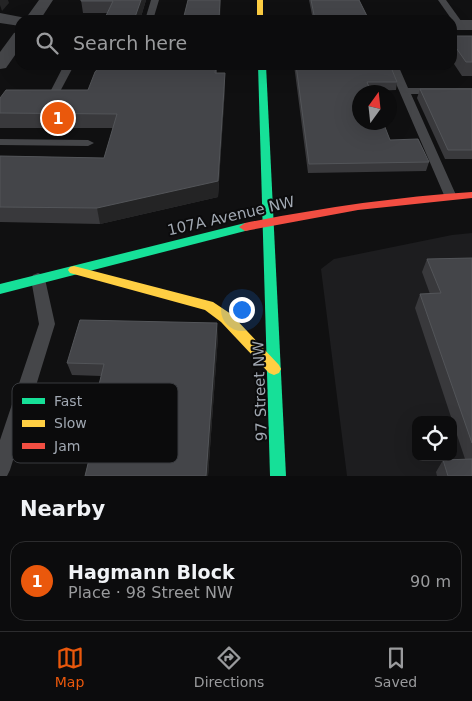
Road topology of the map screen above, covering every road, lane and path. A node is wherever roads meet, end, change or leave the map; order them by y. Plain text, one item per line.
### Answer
1 (46, 0) edge
2 (155, 0) edge
3 (260, 0) edge
4 (442, 0) edge
5 (36, 15) edge
6 (150, 15) edge
7 (260, 15) edge
8 (453, 15) edge
9 (0, 18) edge
10 (15, 20) edge
11 (15, 43) edge
12 (0, 64) edge
13 (66, 70) edge
14 (262, 70) edge
15 (395, 70) edge
16 (404, 91) junction
17 (472, 91) edge
18 (34, 99) edge
19 (0, 142) edge
20 (88, 143) dead end
21 (450, 195) junction
22 (472, 195) edge
23 (268, 220) junction
24 (74, 270) junction
25 (38, 279) junction
26 (0, 289) edge
27 (274, 369) junction
28 (28, 383) edge
29 (12, 433) edge
30 (0, 470) edge
31 (278, 476) edge

1 - 5 street
2 - 6 lane
3 - 7 main road
4 - 8 lane
9 - 10 street
11 - 12 street
13 - 18 lane
14 - 23 main road, 97 Street NW
15 - 16 lane
16 - 17 lane
16 - 21 lane
19 - 20 lane
21 - 22 main road, 107A Avenue NW
21 - 23 main road, 107A Avenue NW
23 - 24 main road, 107A Avenue NW
23 - 27 main road, 97 Street NW
24 - 25 main road, 107A Avenue NW
24 - 27 main road
25 - 26 main road, 107A Avenue NW
25 - 28 lane
27 - 31 main road, 97 Street NW
29 - 30 lane

